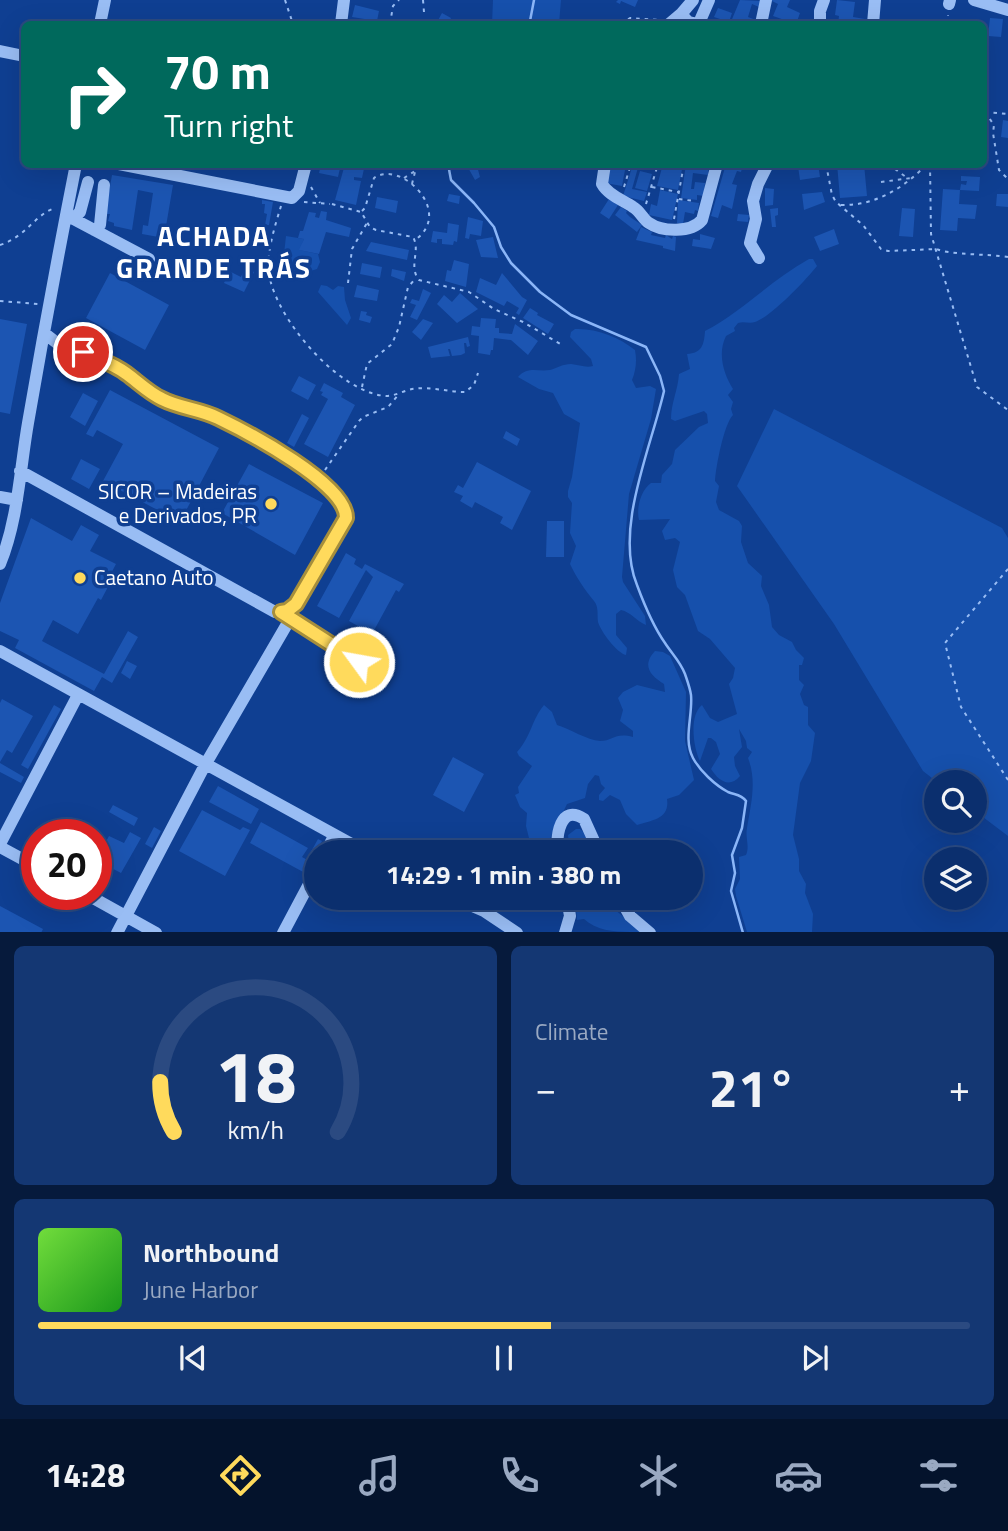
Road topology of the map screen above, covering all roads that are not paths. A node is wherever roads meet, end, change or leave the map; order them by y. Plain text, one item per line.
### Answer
1 (105, 0) edge
2 (344, 0) edge
3 (692, 0) edge
4 (709, 0) edge
5 (766, 0) edge
6 (824, 0) edge
7 (875, 0) edge
8 (974, 0) edge
9 (1008, 10) edge
10 (682, 13) junction
11 (101, 21) edge
12 (342, 21) edge
13 (672, 21) edge
14 (688, 21) edge
15 (700, 21) edge
16 (762, 21) edge
17 (820, 21) edge
18 (873, 21) edge
19 (0, 51) edge
20 (21, 55) edge
21 (75, 168) edge
22 (140, 168) edge
23 (604, 168) edge
24 (716, 168) edge
25 (766, 168) edge
26 (305, 170) edge
27 (88, 182) dead end
28 (104, 185) dead end
29 (69, 214) junction
30 (94, 230) junction
31 (759, 257) dead end
32 (149, 258) dead end
33 (44, 333) junction
34 (20, 471) junction
35 (0, 497) edge
36 (17, 500) junction
37 (0, 564) edge
38 (286, 615) junction
39 (0, 651) edge
40 (359, 662) dead end
41 (78, 695) junction
42 (205, 765) junction
43 (334, 836) junction
44 (332, 840) edge
45 (342, 840) edge
46 (558, 840) edge
47 (594, 840) edge
48 (0, 846) edge
49 (21, 858) edge
50 (304, 894) edge
51 (112, 908) edge
52 (482, 910) edge
53 (569, 910) edge
54 (627, 910) edge
55 (126, 916) junction
56 (118, 932) edge
57 (154, 932) edge
58 (285, 932) edge
59 (516, 932) edge
60 (565, 932) edge
61 (649, 932) edge

1 - 11 street
2 - 12 street
3 - 10 street
4 - 15 street
5 - 16 street
6 - 17 street
7 - 18 street
8 - 9 street
10 - 13 street
10 - 14 street
19 - 20 street
21 - 29 street
22 - 26 street
23 - 24 street
25 - 31 street
27 - 29 street
28 - 30 street
29 - 30 street
29 - 33 street
30 - 32 street
33 - 34 street
33 - 38 street
34 - 36 street
34 - 38 street
35 - 36 street
36 - 37 street
38 - 40 street
38 - 42 street
39 - 41 street
41 - 42 street
41 - 48 street
42 - 43 street
42 - 55 street
43 - 44 street
43 - 45 street
46 - 47 street
48 - 49 street
50 - 58 street
51 - 55 street
52 - 59 street
53 - 60 street
54 - 61 street
55 - 56 street
55 - 57 street

